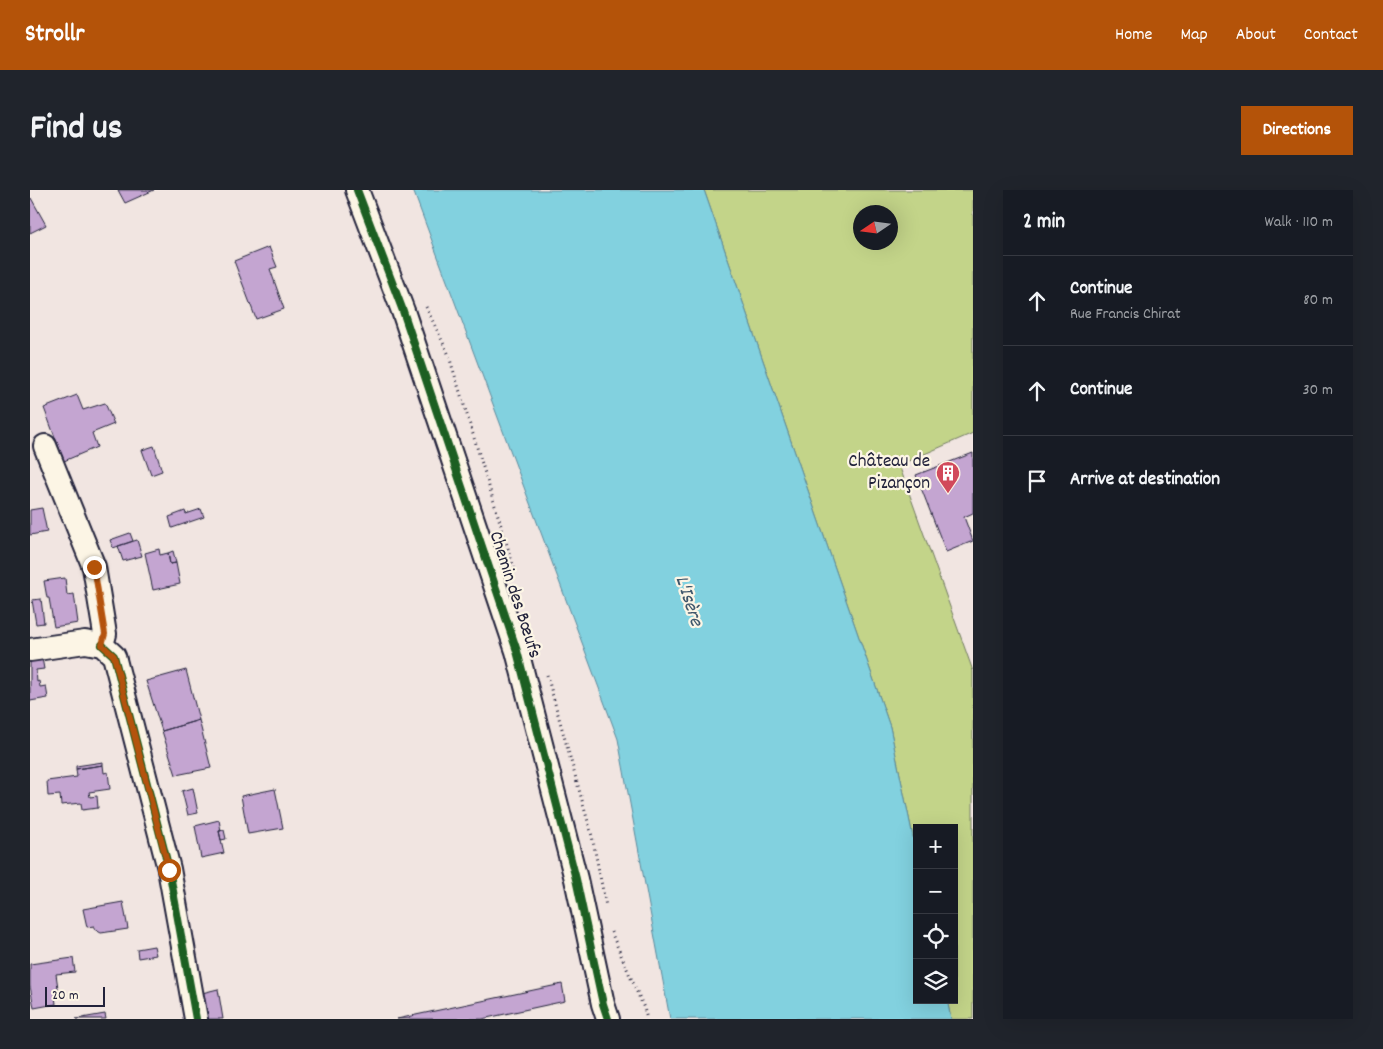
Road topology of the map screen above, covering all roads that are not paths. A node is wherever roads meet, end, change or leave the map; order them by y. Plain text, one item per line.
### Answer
1 (357, 190) edge
2 (45, 446) dead end
3 (102, 645) junction
4 (30, 650) edge
5 (196, 1019) edge
6 (608, 1019) edge

1 - 6 street, Chemin des Bœufs
2 - 3 street
3 - 4 street
3 - 5 street

